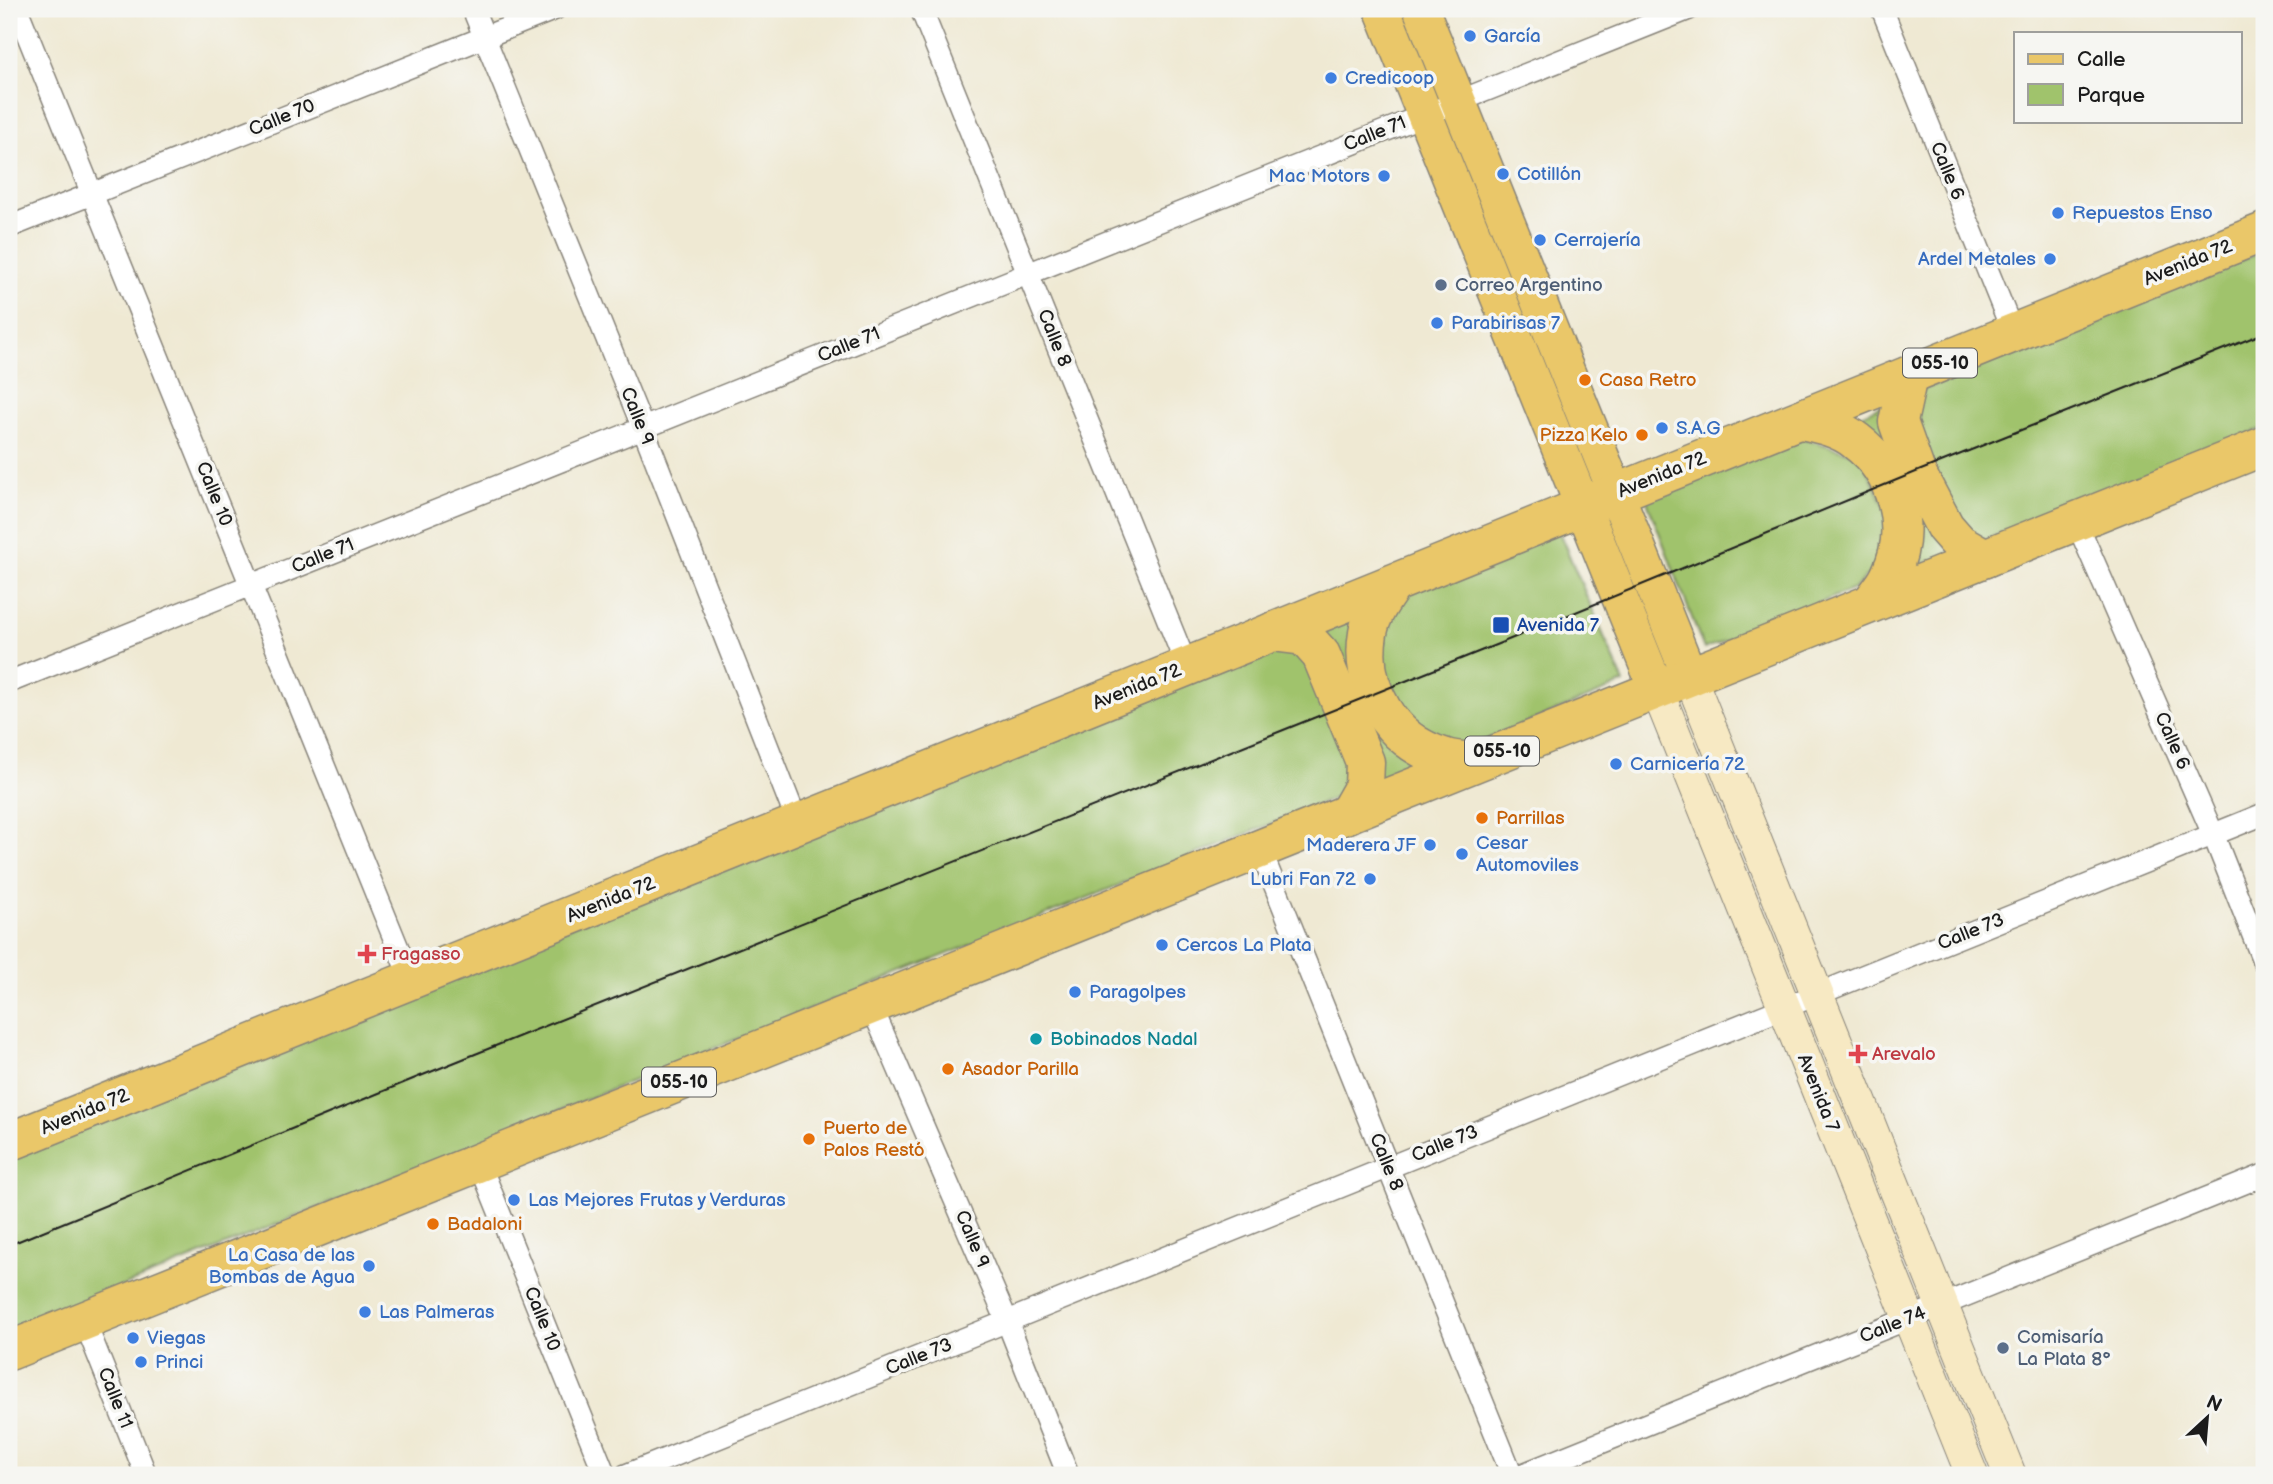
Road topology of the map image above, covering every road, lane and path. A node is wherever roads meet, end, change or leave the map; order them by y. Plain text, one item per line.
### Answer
1 (17, 9) edge
2 (473, 9) edge
3 (555, 9) edge
4 (921, 9) edge
5 (1382, 9) edge
6 (1421, 9) edge
7 (1689, 9) edge
8 (1882, 9) edge
9 (484, 37) junction
10 (1458, 101) junction
11 (1425, 115) junction
12 (92, 194) junction
13 (9, 227) edge
14 (2264, 232) edge
15 (1028, 273) junction
16 (2013, 333) junction
17 (1908, 376) junction
18 (1801, 420) junction
19 (643, 428) junction
20 (2264, 446) edge
21 (1600, 500) junction
22 (2076, 521) junction
23 (1985, 558) junction
24 (1392, 584) junction
25 (251, 585) junction
26 (1872, 602) junction
27 (1272, 632) junction
28 (1187, 667) junction
29 (9, 682) edge
30 (1673, 683) junction
31 (1475, 762) junction
32 (1348, 814) junction
33 (2264, 814) edge
34 (798, 824) junction
35 (2213, 834) junction
36 (1260, 849) junction
37 (2264, 963) edge
38 (411, 980) junction
39 (1816, 994) junction
40 (871, 1005) junction
41 (1784, 1007) junction
42 (10, 1137) edge
43 (479, 1162) junction
44 (1388, 1167) junction
45 (2264, 1175) edge
46 (1941, 1306) junction
47 (1909, 1319) junction
48 (84, 1320) junction
49 (1007, 1321) junction
50 (9, 1351) edge
51 (146, 1475) edge
52 (605, 1475) edge
53 (626, 1475) edge
54 (1068, 1475) edge
55 (1512, 1475) edge
56 (1521, 1475) edge
57 (1972, 1475) edge
58 (2010, 1475) edge

1 - 12 street, Calle 10
2 - 9 street, Calle 9
3 - 9 street, Calle 70
4 - 15 street, Calle 8
5 - 11 main road, Avenida 7
6 - 10 main road, Avenida 7
7 - 10 street, Calle 71
8 - 16 street, Calle 6
9 - 12 street, Calle 70
9 - 19 street, Calle 9
10 - 11 street, Calle 71
10 - 21 main road, Avenida 7
11 - 15 street, Calle 71
11 - 21 main road, Avenida 7
12 - 13 street, Calle 70
12 - 25 street, Calle 10
14 - 16 highway, Avenida 72 / 055-10
15 - 19 street, Calle 71
15 - 28 street, Calle 8
16 - 17 highway, Avenida 72 / 055-10
17 - 18 highway, Avenida 72 / 055-10
17 - 23 highway
18 - 21 highway, Avenida 72 / 055-10
18 - 26 highway
19 - 25 street, Calle 71
19 - 34 street, Calle 9
20 - 22 highway, 055-10
21 - 24 highway, Avenida 72 / 055-10
21 - 30 main road, Avenida 7
22 - 23 highway, 055-10
22 - 35 street, Calle 6
23 - 26 highway, 055-10
24 - 27 highway, Avenida 72 / 055-10
24 - 31 highway
25 - 29 street, Calle 71
25 - 38 street, Calle 10
26 - 30 highway, 055-10
27 - 28 highway, Avenida 72 / 055-10
27 - 32 highway
28 - 34 highway, Avenida 72 / 055-10
30 - 31 highway, 055-10
30 - 39 main road, Avenida 7
30 - 41 main road, Avenida 7
31 - 32 highway, 055-10
32 - 36 highway, 055-10
33 - 35 street, Calle 73
34 - 38 highway, Avenida 72 / 055-10
35 - 37 street, Calle 6
35 - 39 street, Calle 73
36 - 40 highway, 055-10
36 - 44 street, Calle 8
38 - 42 highway, Avenida 72 / 055-10
39 - 41 street, Calle 73
39 - 46 main road, Avenida 7
40 - 43 highway, 055-10
40 - 49 street, Calle 9
41 - 44 street, Calle 73
41 - 47 main road, Avenida 7
43 - 48 highway, 055-10
43 - 52 street, Calle 10
44 - 49 street, Calle 73
44 - 55 street, Calle 8
45 - 46 street, Calle 74
46 - 47 street, Calle 74
46 - 58 main road, Avenida 7
47 - 56 street, Calle 74
47 - 57 main road, Avenida 7
48 - 50 highway, 055-10
48 - 51 street, Calle 11
49 - 53 street, Calle 73
49 - 54 street, Calle 9

